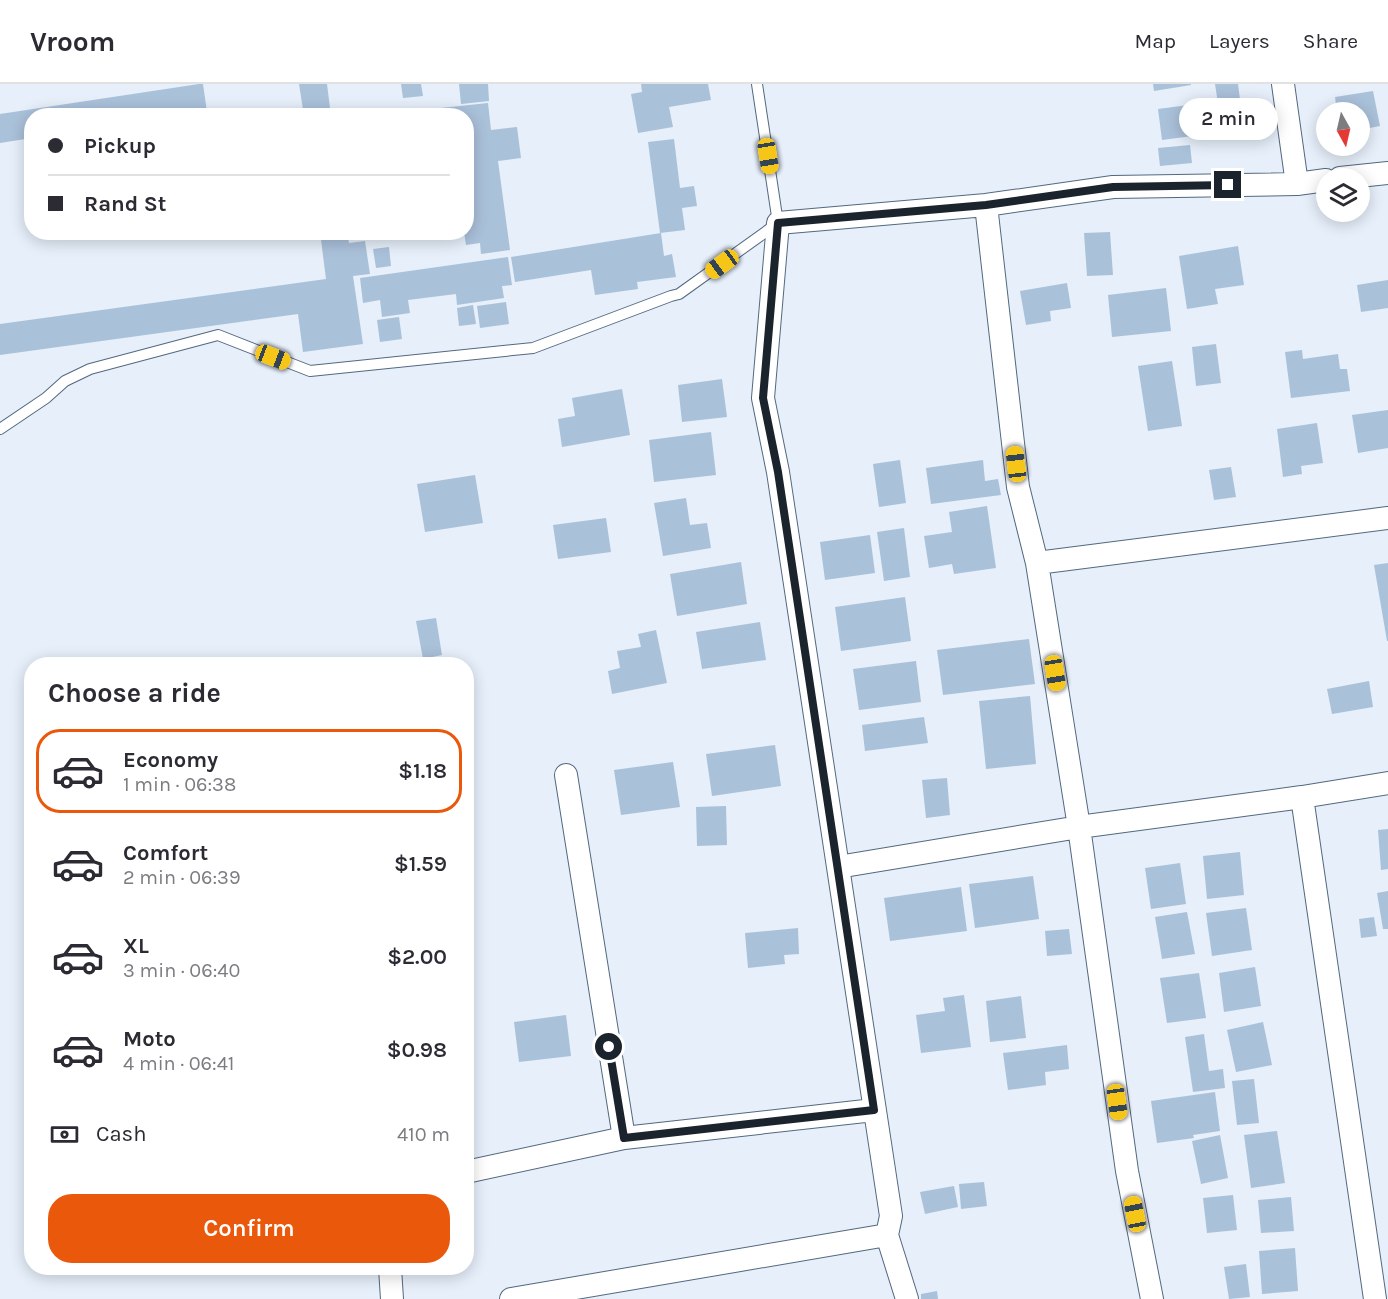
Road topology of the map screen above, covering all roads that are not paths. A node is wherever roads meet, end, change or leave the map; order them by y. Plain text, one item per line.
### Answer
1 (757, 84) edge
2 (1283, 84) edge
3 (1388, 173) edge
4 (1370, 175) edge
5 (1316, 181) edge
6 (1297, 184) junction
7 (986, 205) junction
8 (778, 223) junction
9 (0, 429) edge
10 (1388, 518) edge
11 (1037, 563) junction
12 (566, 775) dead end
13 (1388, 783) edge
14 (1302, 797) junction
15 (1079, 827) junction
16 (838, 867) junction
17 (874, 1110) junction
18 (624, 1138) junction
19 (474, 1170) edge
20 (887, 1235) junction
21 (390, 1275) edge
22 (392, 1299) edge
23 (511, 1299) edge
24 (907, 1299) edge
25 (1152, 1299) edge
26 (1376, 1299) edge

1 - 8 lane
2 - 6 street
3 - 4 street
5 - 6 street
6 - 7 street
7 - 8 street
7 - 11 street
8 - 9 lane
8 - 16 street
10 - 11 street
11 - 15 street
12 - 18 street
13 - 14 street
14 - 15 street
14 - 26 street
15 - 16 street
15 - 25 street
16 - 17 street
17 - 18 street
17 - 20 street
18 - 19 street
20 - 23 street
20 - 24 street
21 - 22 street

